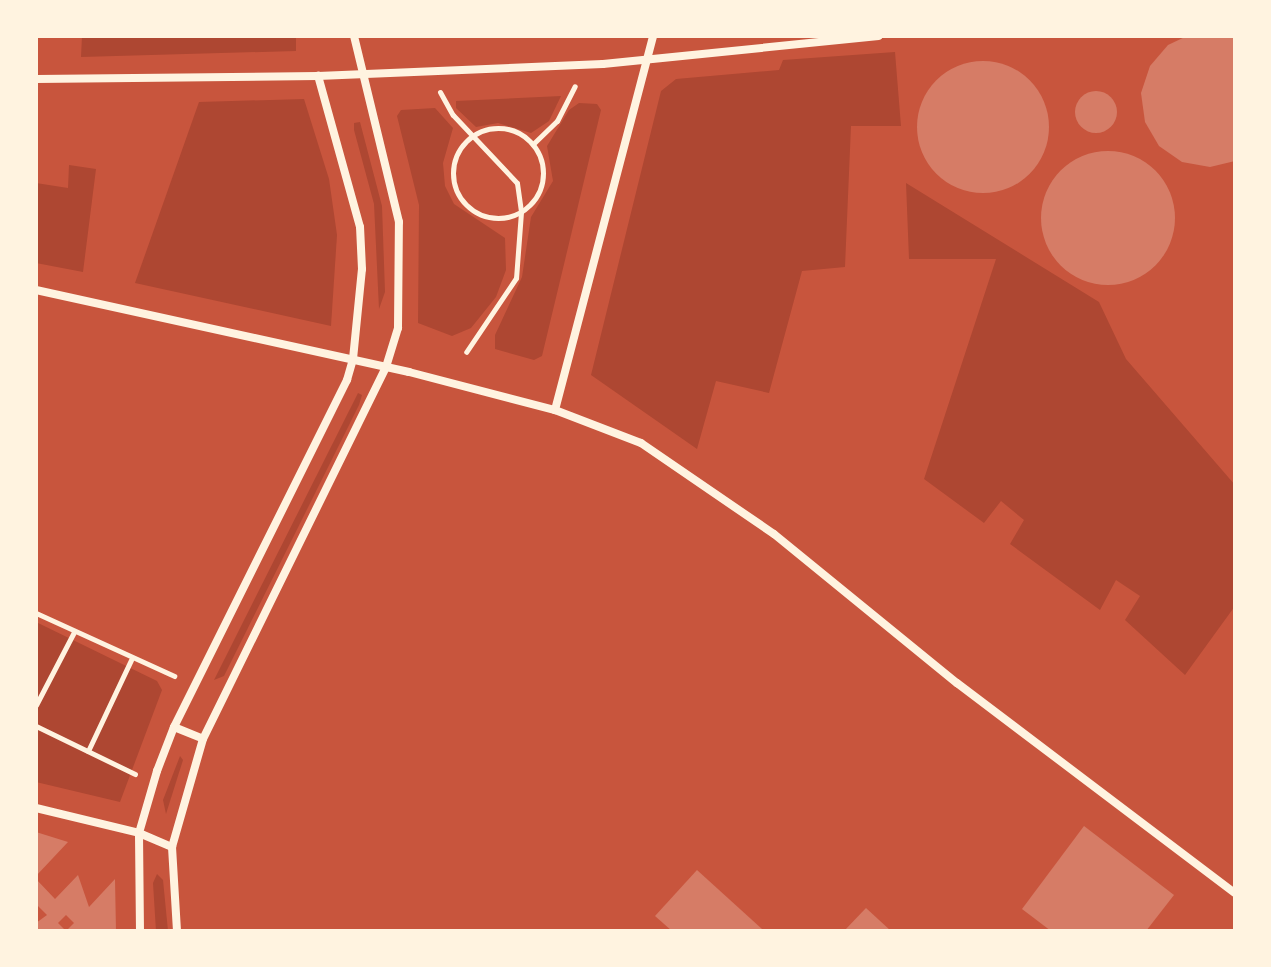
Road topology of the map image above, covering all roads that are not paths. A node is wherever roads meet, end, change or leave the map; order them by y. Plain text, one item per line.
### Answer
1 (354, 36) edge
2 (653, 36) edge
3 (879, 36) edge
4 (647, 58) junction
5 (362, 73) junction
6 (318, 76) junction
7 (36, 79) edge
8 (36, 290) edge
9 (353, 359) junction
10 (386, 367) junction
11 (555, 410) junction
12 (174, 727) junction
13 (203, 739) junction
14 (36, 808) edge
15 (139, 833) junction
16 (172, 847) junction
17 (1235, 893) edge
18 (140, 931) edge
19 (177, 931) edge

1 - 5 street
2 - 4 street
3 - 4 street
4 - 5 street
4 - 11 street
5 - 6 street
5 - 10 street
6 - 7 street
6 - 9 street
8 - 9 street
9 - 10 street
9 - 12 street
10 - 11 street
10 - 13 street
11 - 17 street
12 - 13 street
12 - 15 street
13 - 16 street
14 - 15 street
15 - 16 street
15 - 18 street
16 - 19 street

